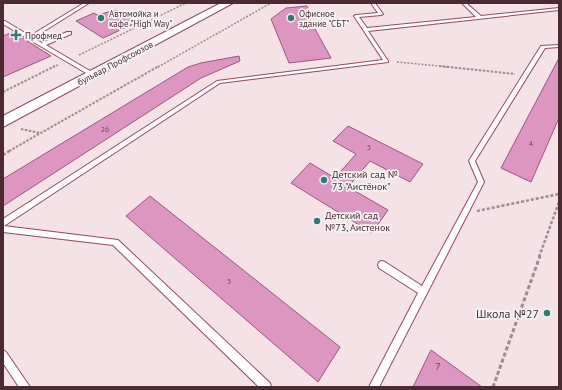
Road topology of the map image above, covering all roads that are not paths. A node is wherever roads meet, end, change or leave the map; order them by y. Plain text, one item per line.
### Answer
1 (87, 3) edge
2 (228, 3) edge
3 (373, 3) edge
4 (464, 3) edge
5 (472, 3) edge
6 (559, 10) edge
7 (480, 18) junction
8 (3, 22) edge
9 (365, 30) junction
10 (69, 33) dead end
11 (30, 38) junction
12 (42, 45) junction
13 (559, 46) edge
14 (93, 75) junction
15 (3, 122) edge
16 (3, 223) edge
17 (3, 228) edge
18 (382, 265) dead end
19 (424, 292) junction
20 (3, 355) edge
21 (25, 387) edge
22 (266, 387) edge
23 (374, 387) edge

1 - 11 lane
2 - 14 street, бульвар Профсоюзов
3 - 9 lane
4 - 5 lane
4 - 7 lane
6 - 7 lane
7 - 9 lane
8 - 11 lane
9 - 16 lane
10 - 12 lane
11 - 12 lane
12 - 14 lane
13 - 19 lane
14 - 15 street, бульвар Профсоюзов
17 - 22 lane
18 - 19 lane
19 - 23 lane
20 - 21 lane

